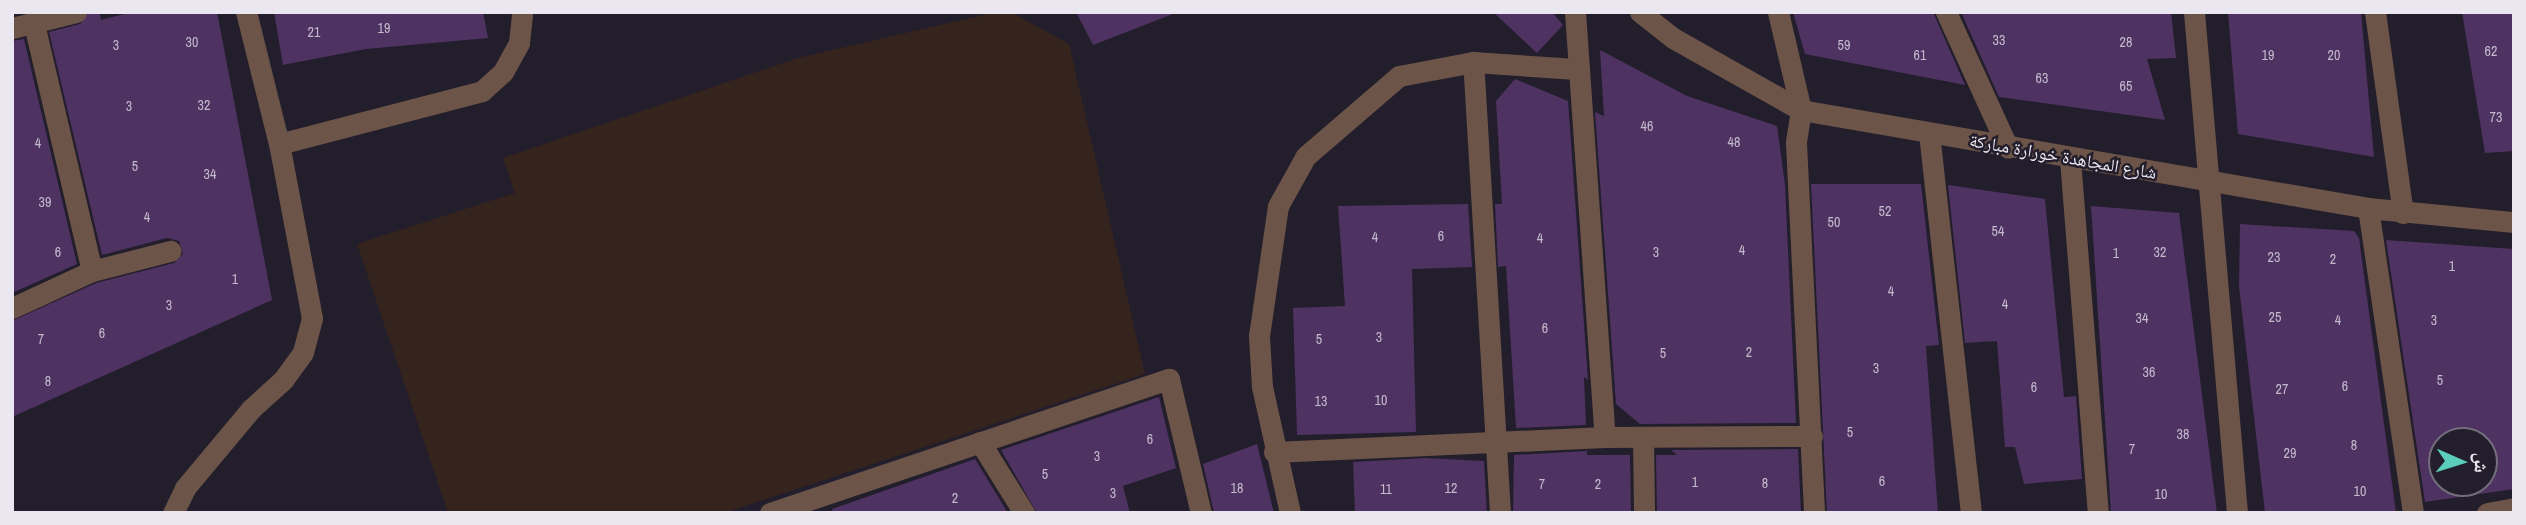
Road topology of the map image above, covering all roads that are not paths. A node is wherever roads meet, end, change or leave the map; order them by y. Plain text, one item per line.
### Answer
1 (76, 12) edge
2 (246, 12) edge
3 (522, 12) edge
4 (1575, 12) edge
5 (1640, 12) edge
6 (1778, 12) edge
7 (1946, 12) edge
8 (2194, 12) edge
9 (2375, 12) edge
10 (34, 24) junction
11 (12, 28) edge
12 (1473, 62) junction
13 (1576, 69) junction
14 (1801, 110) junction
15 (1929, 133) junction
16 (279, 144) junction
17 (2008, 148) junction
18 (2070, 159) junction
19 (2206, 182) junction
20 (2368, 208) junction
21 (2403, 214) junction
22 (2514, 222) edge
23 (170, 251) dead end
24 (92, 271) junction
25 (12, 308) edge
26 (1812, 436) junction
27 (1605, 437) junction
28 (1643, 437) junction
29 (1497, 440) junction
30 (980, 442) junction
31 (1274, 452) junction
32 (2514, 508) edge
33 (173, 513) edge
34 (770, 513) edge
35 (1024, 513) edge
36 (1201, 513) edge
37 (1290, 513) edge
38 (1500, 513) edge
39 (1644, 513) edge
40 (1814, 513) edge
41 (1971, 513) edge
42 (2098, 513) edge
43 (2237, 513) edge
44 (2413, 513) edge
45 (2487, 513) edge

1 - 10 street
2 - 16 street
3 - 16 street
4 - 13 street
5 - 14 street, شارع المجاهدة خورارة مباركة
6 - 14 street
7 - 17 street
8 - 19 street
9 - 21 street
10 - 11 street
10 - 24 street
12 - 13 street
12 - 29 street
12 - 31 street
13 - 27 street
14 - 15 street, شارع المجاهدة خورارة مباركة
14 - 26 street
15 - 17 street, شارع المجاهدة خورارة مباركة
15 - 41 street
16 - 33 street
17 - 18 street, شارع المجاهدة خورارة مباركة
18 - 19 street, شارع المجاهدة خورارة مباركة
18 - 42 street
19 - 20 street, شارع المجاهدة خورارة مباركة
19 - 43 street
20 - 21 street, شارع المجاهدة خورارة مباركة
20 - 44 street
21 - 22 street, شارع المجاهدة خورارة مباركة
23 - 24 street
24 - 25 street
26 - 28 street
26 - 40 street
27 - 28 street
27 - 29 street
28 - 39 street
29 - 31 street
29 - 38 street
30 - 34 street
30 - 35 street
30 - 36 street
31 - 37 street
32 - 45 street

